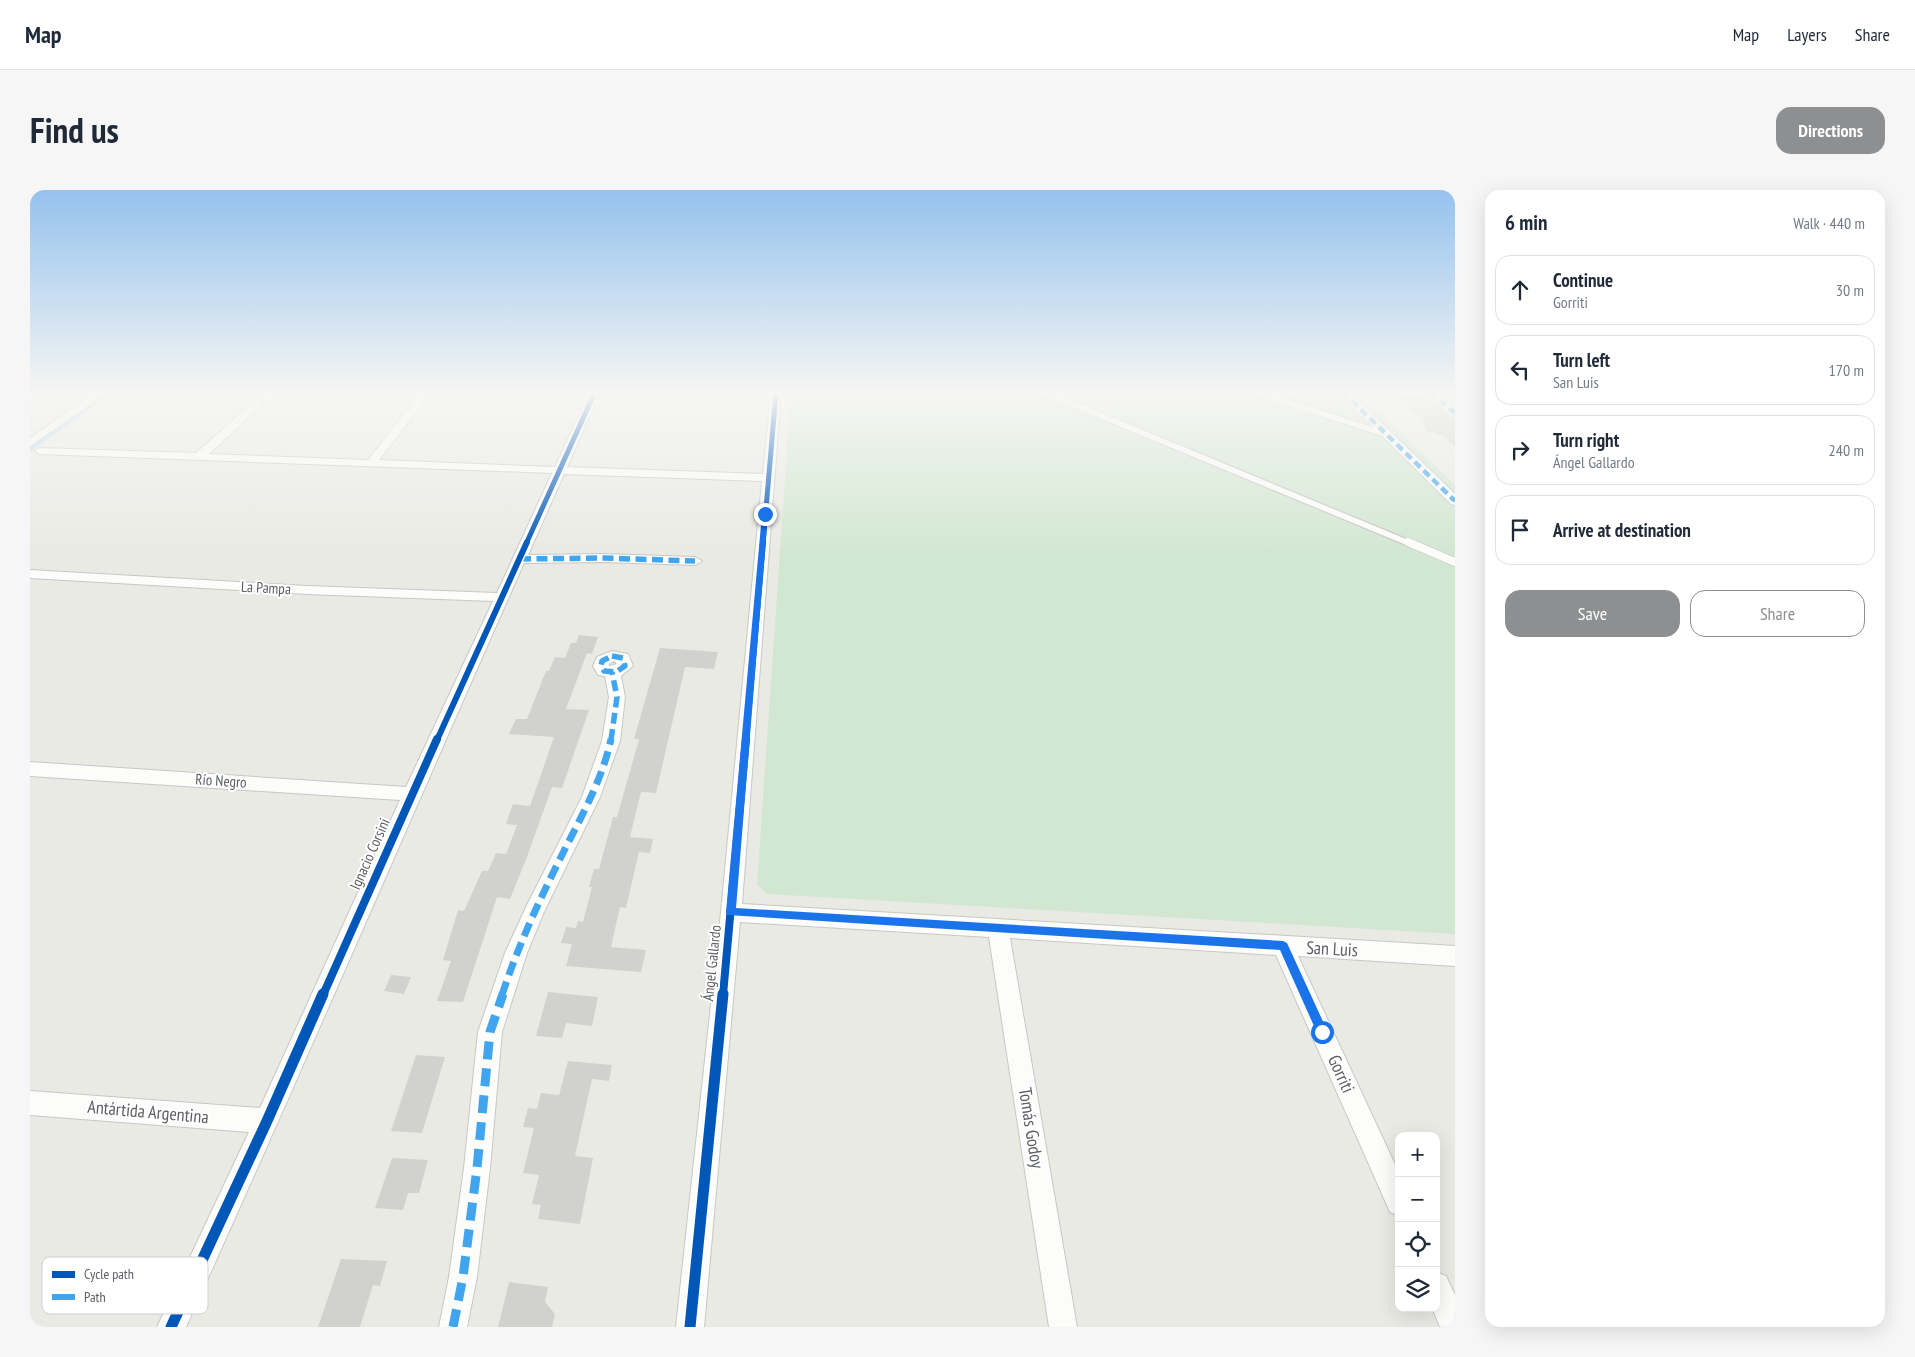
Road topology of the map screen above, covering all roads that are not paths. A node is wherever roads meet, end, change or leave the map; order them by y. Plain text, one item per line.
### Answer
1 (212, 445) edge
2 (385, 445) edge
3 (570, 445) edge
4 (771, 445) edge
5 (1172, 445) edge
6 (1397, 445) edge
7 (40, 451) dead end
8 (200, 456) junction
9 (371, 463) junction
10 (558, 470) junction
11 (768, 478) junction
12 (1455, 501) edge
13 (520, 559) junction
14 (695, 561) dead end
15 (1455, 562) edge
16 (30, 574) edge
17 (502, 597) junction
18 (612, 672) dead end
19 (30, 769) edge
20 (412, 794) junction
21 (731, 912) junction
22 (998, 929) junction
23 (1283, 946) junction
24 (1455, 956) edge
25 (30, 1103) edge
26 (267, 1121) junction
27 (1395, 1194) edge
28 (204, 1257) edge
29 (1440, 1295) edge
30 (177, 1314) edge
31 (171, 1327) edge
32 (453, 1327) edge
33 (690, 1327) edge
34 (1064, 1327) edge
35 (1455, 1327) edge

1 - 8 street
2 - 9 street
3 - 10 street, Ignacio Corsini
4 - 11 street, Ángel Gallardo
5 - 15 lane
6 - 12 street
7 - 8 street
8 - 9 street
9 - 10 street
10 - 11 street
10 - 13 street, Ignacio Corsini
11 - 21 street, Ángel Gallardo
13 - 14 street
13 - 17 street, Ignacio Corsini
16 - 17 street, La Pampa
17 - 20 street, Ignacio Corsini
18 - 32 street
19 - 20 street, Río Negro
20 - 26 street, Ignacio Corsini
21 - 22 street, San Luis
21 - 33 street, Ángel Gallardo
22 - 23 street, San Luis
22 - 34 street, Tomás Godoy
23 - 24 street, San Luis
23 - 27 street, Gorriti
25 - 26 street, Antártida Argentina
26 - 28 street, Ignacio Corsini
29 - 35 street
30 - 31 street, Ignacio Corsini

